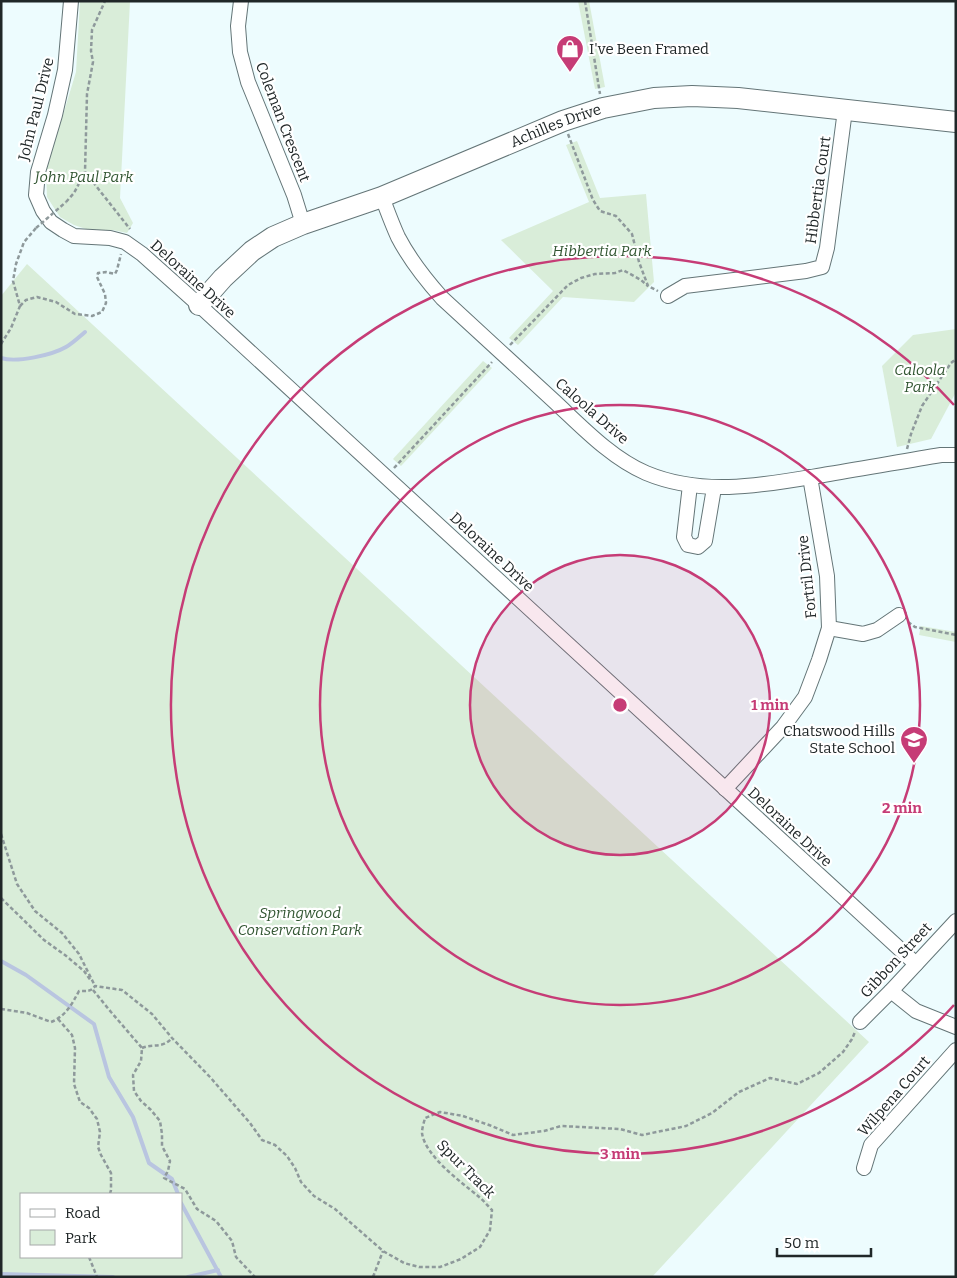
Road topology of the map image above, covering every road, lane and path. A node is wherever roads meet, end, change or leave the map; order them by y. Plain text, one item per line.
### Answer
1 (71, 1) edge
2 (105, 1) edge
3 (241, 1) edge
4 (585, 1) edge
5 (602, 108) junction
6 (844, 110) junction
7 (563, 121) junction
8 (956, 122) edge
9 (85, 172) junction
10 (36, 194) joint
11 (382, 197) junction
12 (303, 224) junction
13 (125, 242) junction
14 (668, 296) joint
15 (200, 305) junction
16 (20, 306) junction
17 (1, 344) edge
18 (956, 359) edge
19 (956, 455) edge
20 (904, 461) junction
21 (810, 477) junction
22 (690, 486) junction
23 (714, 488) junction
24 (899, 615) joint
25 (829, 628) junction
26 (956, 635) edge
27 (725, 789) junction
28 (1, 834) edge
29 (1, 898) edge
30 (956, 921) edge
31 (916, 964) junction
32 (95, 986) junction
33 (93, 990) junction
34 (891, 992) junction
35 (1, 1009) edge
36 (58, 1019) junction
37 (860, 1022) joint
38 (956, 1027) edge
39 (172, 1038) junction
40 (142, 1048) junction
41 (956, 1050) edge
42 (864, 1168) dead end
43 (110, 1193) edge
44 (383, 1251) junction
45 (89, 1258) edge
46 (97, 1277) edge
47 (255, 1277) edge
48 (373, 1277) edge

1 - 10 street, John Paul Drive
2 - 9 path
3 - 12 street, Coleman Crescent
4 - 5 path
5 - 6 street, Achilles Drive
5 - 7 street, Achilles Drive
6 - 8 street, Achilles Drive
6 - 14 street, Hibbertia Court
7 - 11 street, Achilles Drive
7 - 14 path
9 - 13 path
9 - 16 path, bridge
10 - 13 street, Deloraine Drive
11 - 12 street, Achilles Drive
11 - 22 street, Caloola Drive
12 - 15 street, Achilles Drive
13 - 15 street, Deloraine Drive
13 - 16 path
15 - 27 street, Deloraine Drive
16 - 17 path
18 - 20 path
19 - 20 street, Caloola Drive
20 - 21 street, Caloola Drive
21 - 23 street, Caloola Drive
21 - 25 street, Fortril Drive
22 - 23 street, Caloola Drive
22 - 23 street
24 - 25 street
24 - 26 path
25 - 27 street, Fortril Drive
27 - 31 street, Deloraine Drive
28 - 32 path
29 - 32 path
30 - 31 street, Gibbon Street
31 - 34 street, Gibbon Street
32 - 33 path
32 - 39 path, Spur Track
33 - 36 path
33 - 40 path
34 - 37 street, Gibbon Street
34 - 38 street
35 - 36 path
36 - 43 path
37 - 44 path, Spur Track
39 - 40 path
39 - 44 path, Spur Track
40 - 47 path
41 - 42 street, Wilpena Court
44 - 48 path
45 - 46 path

